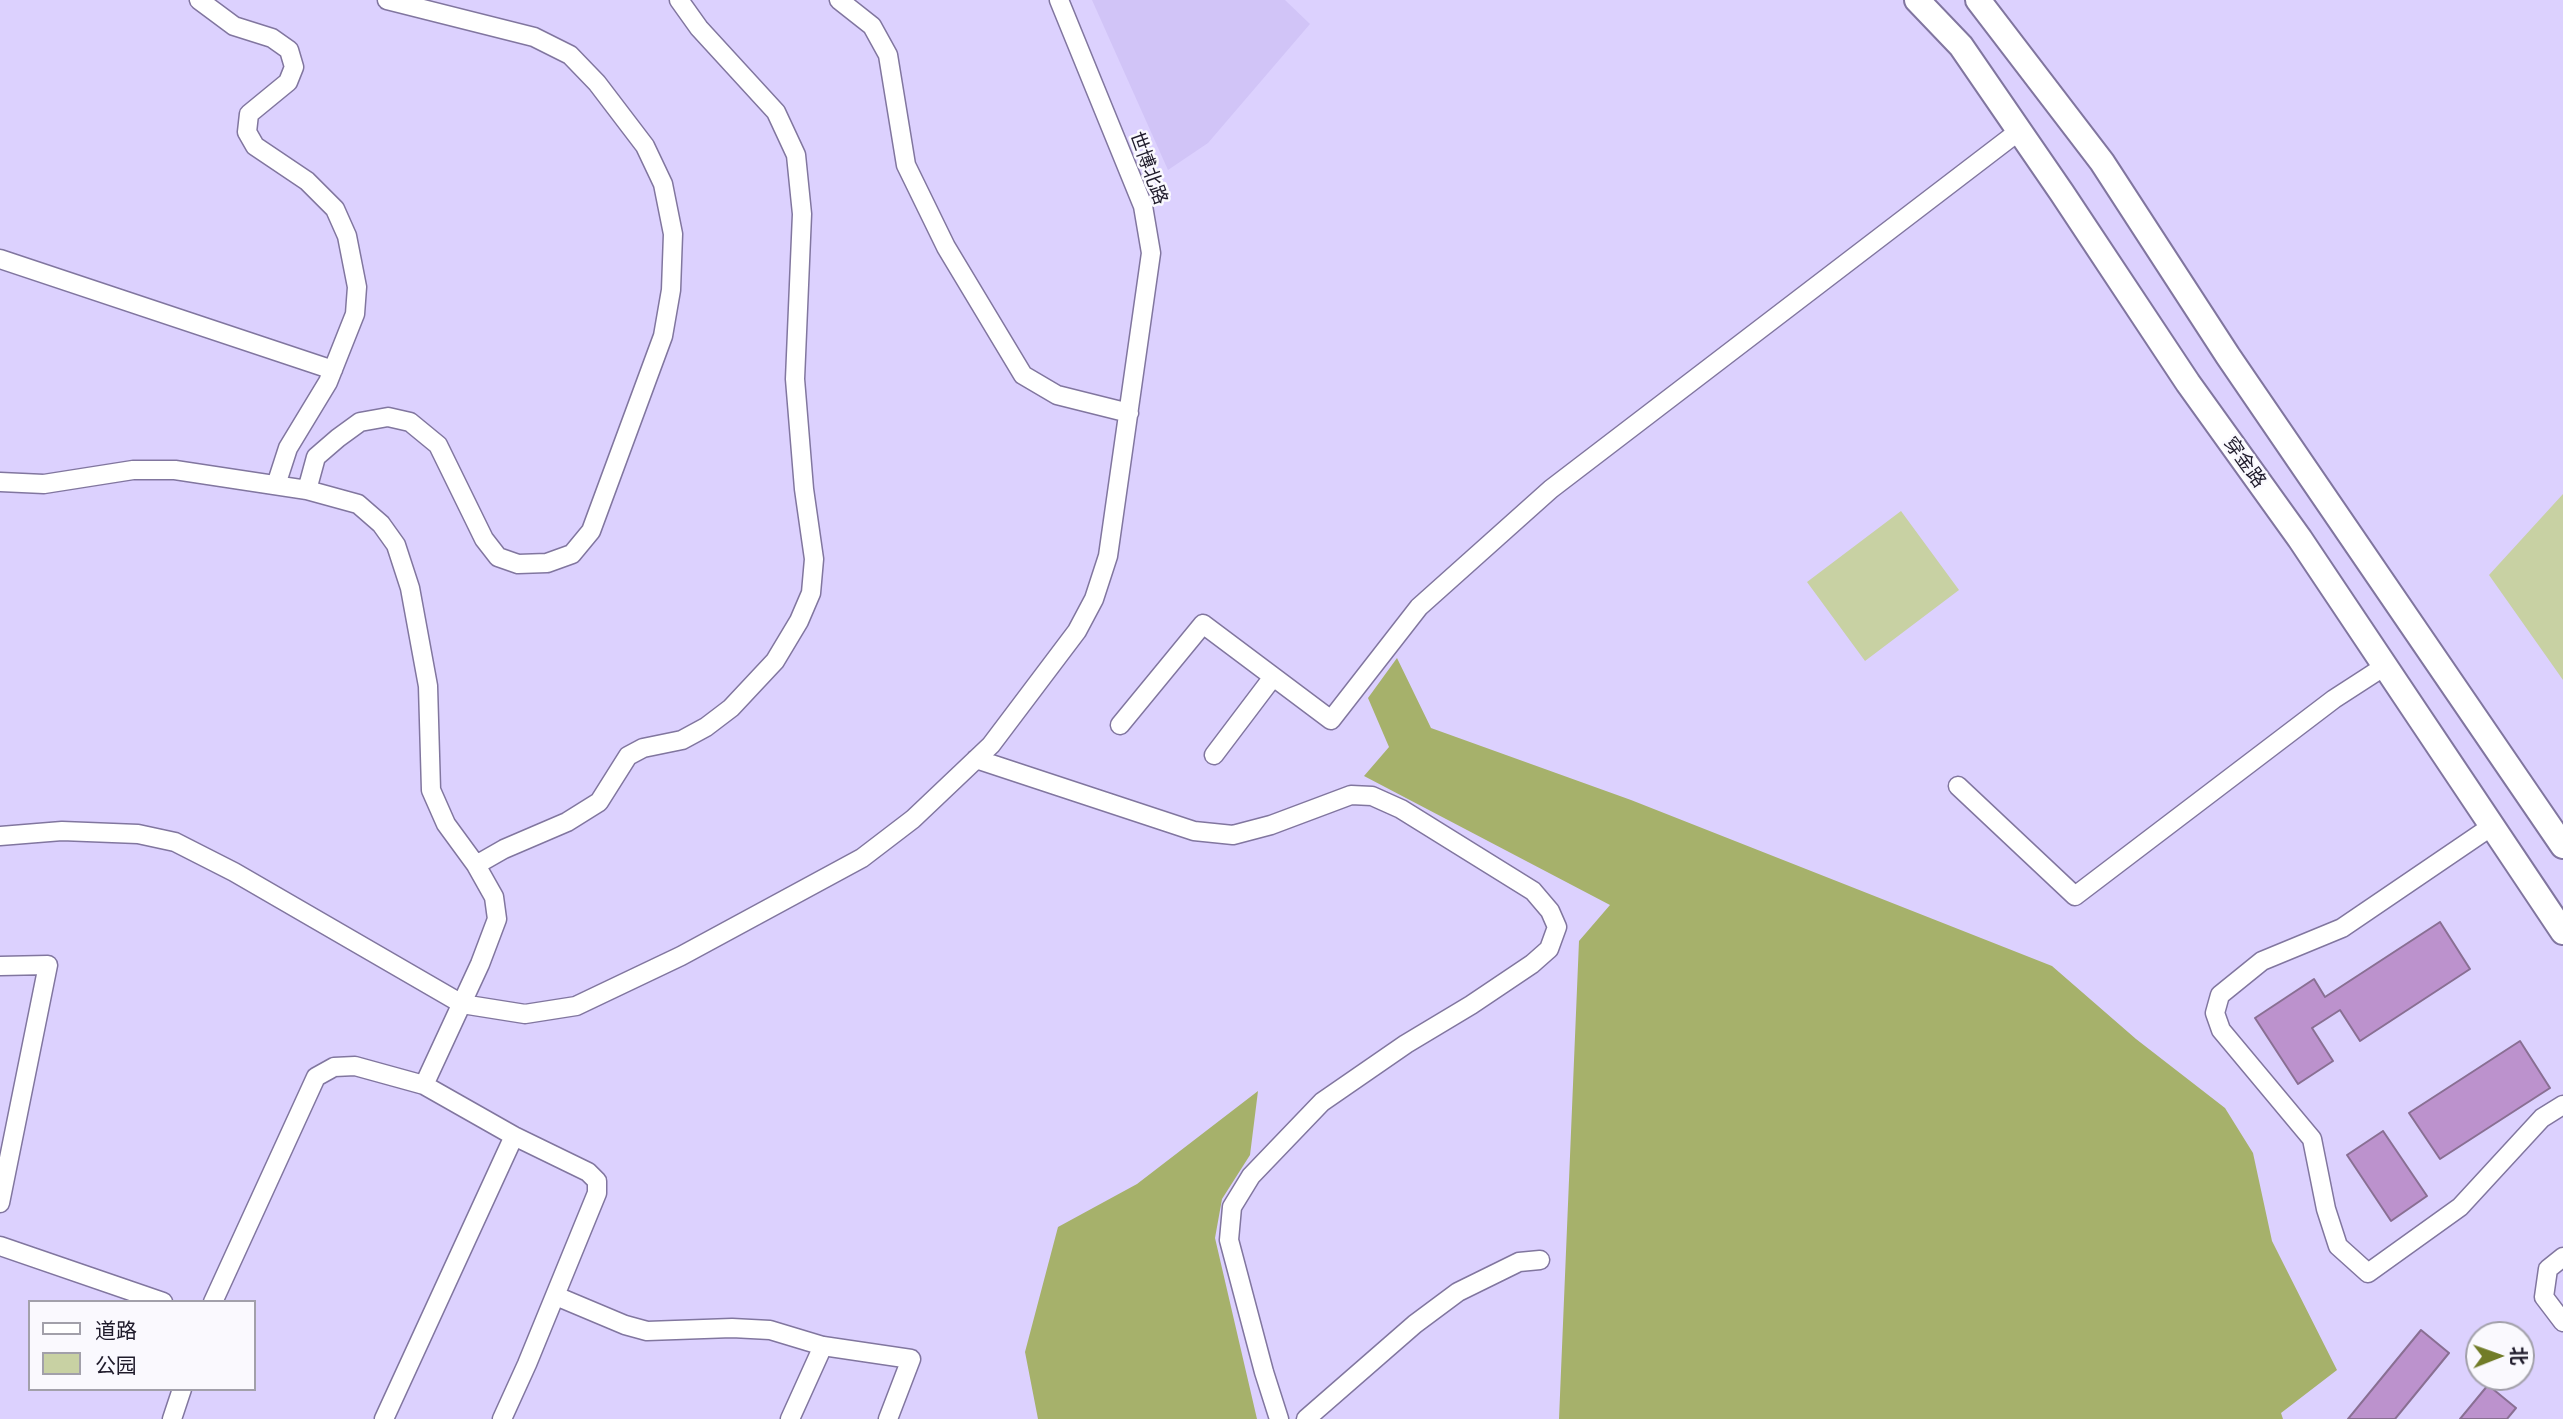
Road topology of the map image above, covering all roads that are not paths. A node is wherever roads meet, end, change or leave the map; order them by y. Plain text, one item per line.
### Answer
1 (199, 0) edge
2 (387, 0) edge
3 (679, 0) edge
4 (839, 0) edge
5 (1059, 0) edge
6 (1917, 0) edge
7 (1978, 0) edge
8 (2019, 131) junction
9 (0, 259) edge
10 (332, 370) junction
11 (1129, 413) junction
12 (0, 482) edge
13 (276, 485) junction
14 (307, 490) junction
15 (2385, 666) junction
16 (1273, 677) junction
17 (1120, 724) dead end
18 (1214, 755) dead end
19 (976, 759) junction
20 (1958, 786) dead end
21 (2492, 826) junction
22 (0, 836) edge
23 (2563, 846) edge
24 (476, 865) junction
25 (2563, 932) edge
26 (0, 965) edge
27 (461, 1004) junction
28 (425, 1084) junction
29 (2563, 1105) edge
30 (514, 1136) junction
31 (0, 1203) edge
32 (0, 1246) edge
33 (2563, 1256) edge
34 (1540, 1260) dead end
35 (556, 1296) junction
36 (157, 1300) edge
37 (214, 1300) edge
38 (2563, 1322) edge
39 (823, 1346) junction
40 (181, 1391) edge
41 (172, 1419) edge
42 (384, 1419) edge
43 (502, 1419) edge
44 (790, 1419) edge
45 (888, 1419) edge
46 (1279, 1419) edge
47 (1306, 1419) edge

1 - 10 street
2 - 14 street
3 - 24 street
4 - 11 street
5 - 11 street, 世博北路
6 - 8 main road, 穿金路
7 - 23 main road
8 - 15 main road, 穿金路
8 - 16 street
9 - 10 street
10 - 13 street
11 - 19 street, 世博北路
12 - 13 street
13 - 14 street
14 - 24 street
15 - 20 street
15 - 21 main road, 穿金路
16 - 17 street
16 - 18 street
19 - 27 street, 世博北路
19 - 46 street
21 - 25 main road, 穿金路
21 - 29 street
22 - 27 street
24 - 27 street
26 - 31 street
27 - 28 street
28 - 30 street
28 - 37 street
30 - 35 street
30 - 42 street
32 - 36 street
33 - 38 street
34 - 47 street
35 - 39 street
35 - 43 street
39 - 44 street
39 - 45 street
40 - 41 street

